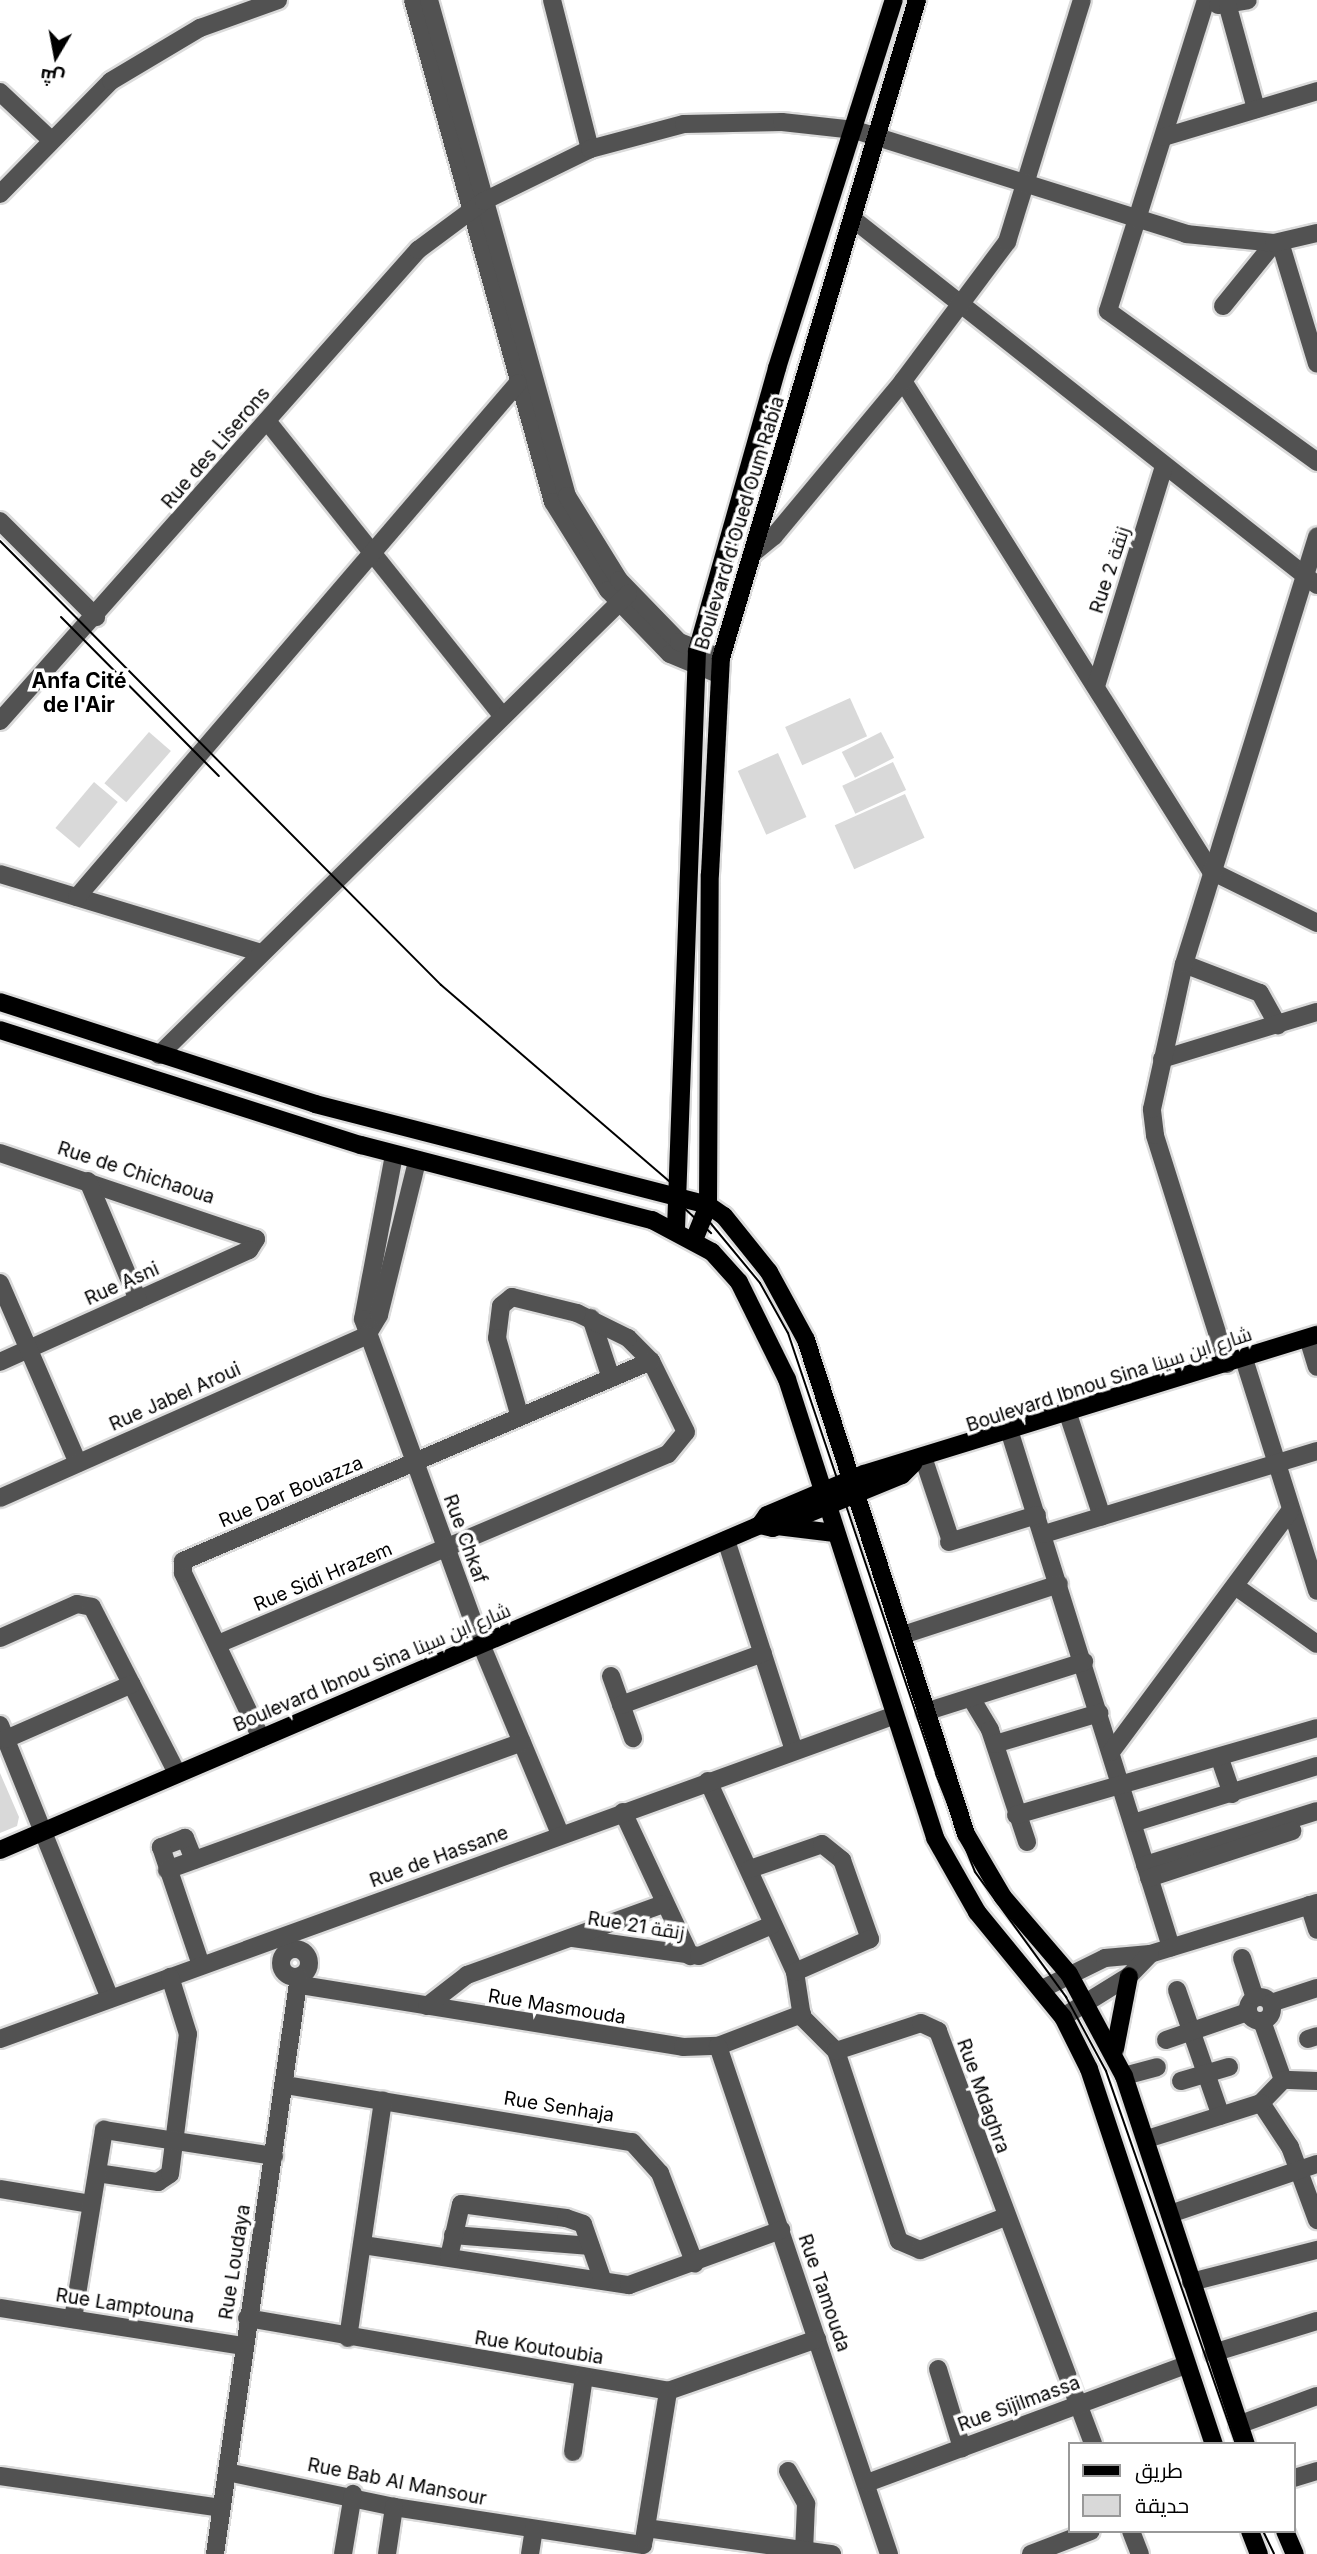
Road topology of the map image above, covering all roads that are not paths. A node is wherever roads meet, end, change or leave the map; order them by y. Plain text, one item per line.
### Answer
1 (278, 0) edge
2 (413, 0) edge
3 (429, 0) edge
4 (552, 0) edge
5 (894, 0) edge
6 (917, 0) edge
7 (1082, 0) edge
8 (1206, 0) edge
9 (1248, 0) edge
10 (1228, 7) junction
11 (1317, 91) edge
12 (0, 92) edge
13 (1256, 109) junction
14 (855, 130) junction
15 (877, 137) junction
16 (1164, 137) junction
17 (50, 139) junction
18 (590, 149) junction
19 (1026, 186) junction
20 (0, 194) edge
21 (477, 205) junction
22 (853, 219) junction
23 (1135, 222) junction
24 (1317, 233) edge
25 (1277, 243) junction
26 (965, 305) junction
27 (1223, 306) dead end
28 (1317, 364) edge
29 (904, 381) junction
30 (518, 383) junction
31 (267, 421) junction
32 (1317, 462) edge
33 (1164, 467) junction
34 (0, 521) edge
35 (1317, 536) edge
36 (372, 554) junction
37 (752, 554) junction
38 (1311, 580) edge
39 (625, 596) junction
40 (96, 617) junction
41 (696, 659) junction
42 (720, 666) junction
43 (1096, 686) junction
44 (500, 714) junction
45 (0, 721) edge
46 (1223, 834) junction
47 (1188, 835) junction
48 (1211, 871) junction
49 (0, 874) edge
50 (77, 897) junction
51 (1317, 923) edge
52 (261, 953) junction
53 (1184, 964) junction
54 (0, 1002) edge
55 (1316, 1016) edge
56 (1278, 1025) junction
57 (0, 1030) edge
58 (159, 1055) junction
59 (1162, 1059) junction
60 (0, 1153) edge
61 (394, 1155) junction
62 (417, 1161) junction
63 (88, 1181) junction
64 (681, 1199) junction
65 (708, 1205) junction
66 (676, 1229) junction
67 (256, 1239) joint
68 (694, 1240) junction
69 (0, 1283) edge
70 (138, 1300) junction
71 (591, 1318) junction
72 (367, 1335) junction
73 (1313, 1337) edge
74 (28, 1350) junction
75 (651, 1361) junction
76 (1236, 1361) junction
77 (0, 1362) edge
78 (1317, 1367) edge
79 (611, 1378) junction
80 (1068, 1415) junction
81 (520, 1417) junction
82 (1010, 1433) junction
83 (1317, 1451) edge
84 (415, 1462) junction
85 (919, 1462) junction
86 (78, 1463) junction
87 (1277, 1463) junction
88 (853, 1486) junction
89 (824, 1497) junction
90 (0, 1498) edge
91 (1290, 1511) junction
92 (1037, 1515) junction
93 (1102, 1517) junction
94 (768, 1525) junction
95 (835, 1533) junction
96 (1044, 1534) junction
97 (726, 1540) junction
98 (445, 1548) junction
99 (1315, 1580) edge
100 (1059, 1584) junction
101 (1235, 1586) junction
102 (902, 1635) junction
103 (0, 1638) edge
104 (218, 1644) junction
105 (481, 1644) junction
106 (1317, 1644) edge
107 (763, 1653) junction
108 (1084, 1662) junction
109 (611, 1676) dead end
110 (132, 1684) junction
111 (971, 1698) junction
112 (621, 1705) junction
113 (925, 1712) junction
114 (1099, 1713) junction
115 (893, 1716) junction
116 (1317, 1728) edge
117 (3, 1732) edge
118 (261, 1738) junction
119 (634, 1738) dead end
120 (522, 1742) junction
121 (995, 1744) junction
122 (794, 1749) junction
123 (1111, 1752) junction
124 (1220, 1759) junction
125 (1317, 1766) edge
126 (177, 1773) junction
127 (708, 1781) junction
128 (1123, 1788) junction
129 (1232, 1794) junction
130 (622, 1812) junction
131 (1016, 1815) junction
132 (1310, 1819) edge
133 (1133, 1823) junction
134 (46, 1830) junction
135 (560, 1834) junction
136 (1027, 1842) dead end
137 (0, 1850) edge
138 (180, 1865) junction
139 (750, 1869) junction
140 (1147, 1871) junction
141 (663, 1904) junction
142 (1313, 1904) edge
143 (772, 1925) junction
144 (1317, 1930) edge
145 (570, 1937) junction
146 (287, 1942) junction
147 (1171, 1947) junction
148 (1150, 1954) junction
149 (690, 1956) junction
150 (1242, 1958) dead end
151 (201, 1965) junction
152 (795, 1972) junction
153 (1069, 1974) junction
154 (1129, 1976) junction
155 (170, 1977) junction
156 (300, 1981) junction
157 (1044, 1989) junction
158 (1317, 1989) edge
159 (1177, 1990) dead end
160 (110, 1999) junction
161 (1088, 2004) junction
162 (427, 2006) junction
163 (1259, 2009) junction
164 (802, 2014) junction
165 (1063, 2017) junction
166 (1192, 2031) junction
167 (0, 2039) edge
168 (1166, 2040) dead end
169 (718, 2046) junction
170 (835, 2051) junction
171 (1114, 2052) junction
172 (1157, 2067) dead end
173 (1229, 2067) dead end
174 (1206, 2073) junction
175 (1125, 2076) junction
176 (1283, 2080) junction
177 (1181, 2081) dead end
178 (1317, 2081) edge
179 (286, 2085) junction
180 (383, 2101) junction
181 (1261, 2103) junction
182 (1221, 2116) junction
183 (175, 2139) junction
184 (1147, 2139) junction
185 (274, 2156) junction
186 (1317, 2164) edge
187 (1300, 2170) junction
188 (97, 2173) junction
189 (0, 2189) edge
190 (92, 2204) junction
191 (1171, 2214) junction
192 (1005, 2217) junction
193 (1317, 2220) edge
194 (781, 2230) junction
195 (453, 2235) junction
196 (363, 2245) junction
197 (590, 2246) junction
198 (1317, 2250) edge
199 (449, 2257) junction
200 (695, 2264) junction
201 (603, 2281) junction
202 (1191, 2282) junction
203 (0, 2308) edge
204 (247, 2318) junction
205 (73, 2319) junction
206 (1317, 2321) edge
207 (348, 2338) junction
208 (817, 2339) junction
209 (243, 2346) junction
210 (1213, 2353) junction
211 (1186, 2365) junction
212 (938, 2369) dead end
213 (584, 2377) junction
214 (668, 2391) junction
215 (1317, 2396) edge
216 (1076, 2406) junction
217 (1238, 2425) junction
218 (1092, 2442) edge
219 (1213, 2442) edge
220 (1245, 2442) edge
221 (962, 2448) junction
222 (573, 2452) dead end
223 (788, 2471) dead end
224 (1317, 2471) edge
225 (227, 2472) junction
226 (0, 2476) edge
227 (1296, 2477) edge
228 (867, 2483) junction
229 (353, 2494) junction
230 (394, 2507) junction
231 (221, 2508) junction
232 (534, 2529) junction
233 (1086, 2533) edge
234 (1132, 2533) edge
235 (1251, 2533) edge
236 (1286, 2533) edge
237 (644, 2542) edge
238 (735, 2547) edge
239 (804, 2551) junction
240 (1037, 2553) edge
241 (215, 2554) edge
242 (342, 2554) edge
243 (387, 2554) edge
244 (530, 2554) edge
245 (832, 2554) edge
246 (889, 2554) edge
247 (1140, 2554) edge
248 (1259, 2554) edge
249 (1295, 2554) edge

1 - 17 street
2 - 21 street
3 - 21 street
4 - 18 street
5 - 14 main road, Boulevard d'Oued Oum Rabia
6 - 15 main road, Boulevard d'Oued Oum Rabia
7 - 19 street
8 - 10 street
8 - 16 street
9 - 10 street
10 - 13 street
11 - 13 street
12 - 17 street
13 - 16 street
14 - 15 street, Rue des Liserons
14 - 18 street, Rue des Liserons
14 - 41 main road, Boulevard d'Oued Oum Rabia
15 - 19 street, Rue des Liserons
15 - 22 main road, Boulevard d'Oued Oum Rabia
16 - 23 street
17 - 20 street
18 - 21 street, Rue des Liserons
19 - 23 street, Rue des Liserons
19 - 26 street
21 - 30 street
21 - 31 street, Rue des Liserons
21 - 39 street
22 - 26 street
22 - 37 main road, Boulevard d'Oued Oum Rabia
23 - 25 street, Rue des Liserons
23 - 32 street
24 - 25 street
25 - 27 street
25 - 28 street
26 - 29 street
26 - 33 street
29 - 37 street
29 - 43 street
30 - 36 street
30 - 39 street
31 - 36 street
31 - 40 street, Rue des Liserons
33 - 38 street
33 - 43 street, Rue 2 زنقة
34 - 40 street
35 - 38 street
36 - 44 street
36 - 50 street
37 - 42 main road, Boulevard d'Oued Oum Rabia
38 - 46 street
39 - 41 street
39 - 44 street
40 - 45 street, Rue des Liserons
41 - 42 street
41 - 64 main road, Boulevard d'Oued Oum Rabia
42 - 65 main road, Boulevard d'Oued Oum Rabia
43 - 47 street
44 - 52 street
46 - 47 street
46 - 48 street
47 - 48 street
48 - 51 street
48 - 53 street
49 - 50 street
50 - 52 street
52 - 58 street
53 - 56 street
53 - 59 street
54 - 58 main road
55 - 56 street
56 - 59 street
57 - 61 main road
58 - 64 main road
59 - 76 street
60 - 63 street, Rue de Chichaoua
61 - 62 main road
61 - 72 street, Rue Chkaf
62 - 66 main road
62 - 72 street
63 - 67 street, Rue de Chichaoua
63 - 70 street
64 - 65 main road
64 - 66 main road, Boulevard d'Oued Oum Rabia
65 - 68 main road, Boulevard d'Oued Oum Rabia
65 - 88 main road
66 - 68 main road
67 - 70 street, Rue Asni
68 - 89 main road
69 - 74 street
70 - 74 street, Rue Asni
71 - 75 street, Rue Sidi Hrazem
71 - 79 street
71 - 81 street, Rue Sidi Hrazem
72 - 84 street, Rue Chkaf
72 - 86 street, Rue Jabel Aroui
73 - 76 main road, Boulevard Ibnou Sina شارع ابن سينا
73 - 78 street
74 - 77 street, Rue Asni
74 - 86 street
75 - 79 street, Rue Dar Bouazza
75 - 98 street, Rue Sidi Hrazem
76 - 80 main road, Boulevard Ibnou Sina شارع ابن سينا
76 - 87 street
79 - 81 street, Rue Dar Bouazza
80 - 82 main road, Boulevard Ibnou Sina شارع ابن سينا
80 - 93 street
81 - 84 street, Rue Dar Bouazza
82 - 85 main road, Boulevard Ibnou Sina شارع ابن سينا
82 - 92 street
83 - 87 street
84 - 98 street, Rue Chkaf
84 - 104 street, Rue Dar Bouazza
85 - 88 main road, Boulevard Ibnou Sina شارع ابن سينا
85 - 92 street
86 - 90 street, Rue Jabel Aroui
87 - 91 street
87 - 93 street
88 - 89 main road, Boulevard Ibnou Sina شارع ابن سينا
88 - 102 main road
89 - 94 main road, Boulevard Ibnou Sina شارع ابن سينا
89 - 95 main road
91 - 99 street
91 - 101 street
92 - 96 street
93 - 96 street
94 - 95 main road
94 - 97 main road, Boulevard Ibnou Sina شارع ابن سينا
95 - 115 main road
96 - 100 street
97 - 105 main road, Boulevard Ibnou Sina شارع ابن سينا
97 - 107 street
98 - 104 street, Rue Sidi Hrazem
98 - 105 street, Rue Chkaf
100 - 102 street
100 - 108 street
101 - 106 street
101 - 123 street
102 - 113 main road
103 - 110 street
104 - 118 street
105 - 118 main road, Boulevard Ibnou Sina شارع ابن سينا
105 - 120 street, Rue Chkaf
107 - 112 street
107 - 122 street
108 - 111 street
108 - 114 street
109 - 112 street
110 - 117 street
110 - 126 street
111 - 113 street
111 - 121 street
112 - 119 street
113 - 153 main road
114 - 121 street
114 - 123 street
115 - 122 street, Rue de Hassane
115 - 157 main road
116 - 124 street
117 - 134 street
118 - 126 main road, Boulevard Ibnou Sina شارع ابن سينا
120 - 135 street, Rue Chkaf
120 - 138 street
121 - 131 street
122 - 127 street, Rue de Hassane
123 - 128 street
124 - 128 street
124 - 129 street
125 - 129 street
126 - 134 main road, Boulevard Ibnou Sina شارع ابن سينا
127 - 130 street, Rue de Hassane
127 - 139 street
128 - 131 street
128 - 133 street
129 - 133 street
130 - 135 street, Rue de Hassane
130 - 141 street
131 - 136 street
132 - 140 street
133 - 140 street
134 - 137 main road, Boulevard Ibnou Sina شارع ابن سينا
134 - 160 street
135 - 146 street, Rue de Hassane
138 - 138 street
138 - 151 street
139 - 143 street
139 - 152 street
140 - 147 street
141 - 145 street
141 - 149 street
142 - 144 street
142 - 147 street
143 - 149 street, Rue 21 زنقة
143 - 152 street
145 - 149 street, Rue 21 زنقة
145 - 162 street
146 - 151 street, Rue de Hassane
146 - 156 street
147 - 148 street
148 - 153 street
148 - 154 street
150 - 163 street
151 - 155 street, Rue de Hassane
152 - 164 street
153 - 157 street
153 - 161 main road
154 - 161 street
154 - 171 main road
155 - 160 street, Rue de Hassane
155 - 183 street
156 - 162 street, Rue Masmouda
156 - 179 street, Rue Loudaya
157 - 165 main road
158 - 163 street
159 - 166 street
160 - 167 street, Rue de Hassane
161 - 165 street
161 - 171 main road
162 - 169 street, Rue Masmouda
163 - 166 street
163 - 176 street
164 - 169 street, Rue Masmouda
164 - 170 street
165 - 211 main road
166 - 168 street
166 - 174 street
169 - 194 street, Rue Tamouda
170 - 192 street, Rue Mdaghra
170 - 192 street
171 - 175 main road
172 - 175 street
173 - 174 street
174 - 177 street
174 - 182 street
175 - 184 main road
176 - 178 street
176 - 181 street
179 - 180 street, Rue Senhaja
179 - 185 street, Rue Loudaya
180 - 196 street
180 - 200 street, Rue Senhaja
181 - 182 street
181 - 187 street
182 - 184 street
183 - 185 street
183 - 188 street
183 - 188 street
184 - 191 main road
185 - 204 street, Rue Loudaya
186 - 187 street
187 - 191 street
187 - 193 street
188 - 190 street
189 - 190 street
190 - 205 street
191 - 202 main road
192 - 216 street, Rue Mdaghra
194 - 200 street
194 - 208 street, Rue Tamouda
195 - 197 street
195 - 197 street
195 - 199 street
196 - 199 street
196 - 207 street
197 - 201 street
198 - 202 street
199 - 201 street
200 - 201 street
202 - 210 main road
203 - 205 street, Rue Lamptouna
204 - 207 street, Rue Koutoubia
204 - 209 street, Rue Loudaya
205 - 209 street, Rue Lamptouna
206 - 210 street
207 - 213 street, Rue Koutoubia
208 - 214 street, Rue Koutoubia
208 - 228 street, Rue Tamouda
209 - 225 street, Rue Loudaya
210 - 217 main road
211 - 216 street, Rue Sijilmassa
211 - 219 main road
212 - 221 street
213 - 214 street, Rue Koutoubia
213 - 222 street
214 - 237 street
215 - 217 street
216 - 218 street, Rue Mdaghra
216 - 221 street, Rue Sijilmassa
217 - 220 main road
221 - 228 street, Rue Sijilmassa
223 - 239 street
224 - 227 street
225 - 229 street, Rue Bab Al Mansour
225 - 231 street, Rue Loudaya
226 - 231 street
228 - 246 street, Rue Tamouda
229 - 230 street, Rue Bab Al Mansour
229 - 242 street
230 - 232 street, Rue Bab Al Mansour
230 - 243 street
231 - 241 street, Rue Loudaya
232 - 237 street, Rue Bab Al Mansour
232 - 244 street
233 - 240 street
234 - 247 street
235 - 248 main road
236 - 249 main road
237 - 238 street, Rue Bab Al Mansour
238 - 239 street, Rue Bab Al Mansour
239 - 245 street, Rue Bab Al Mansour

